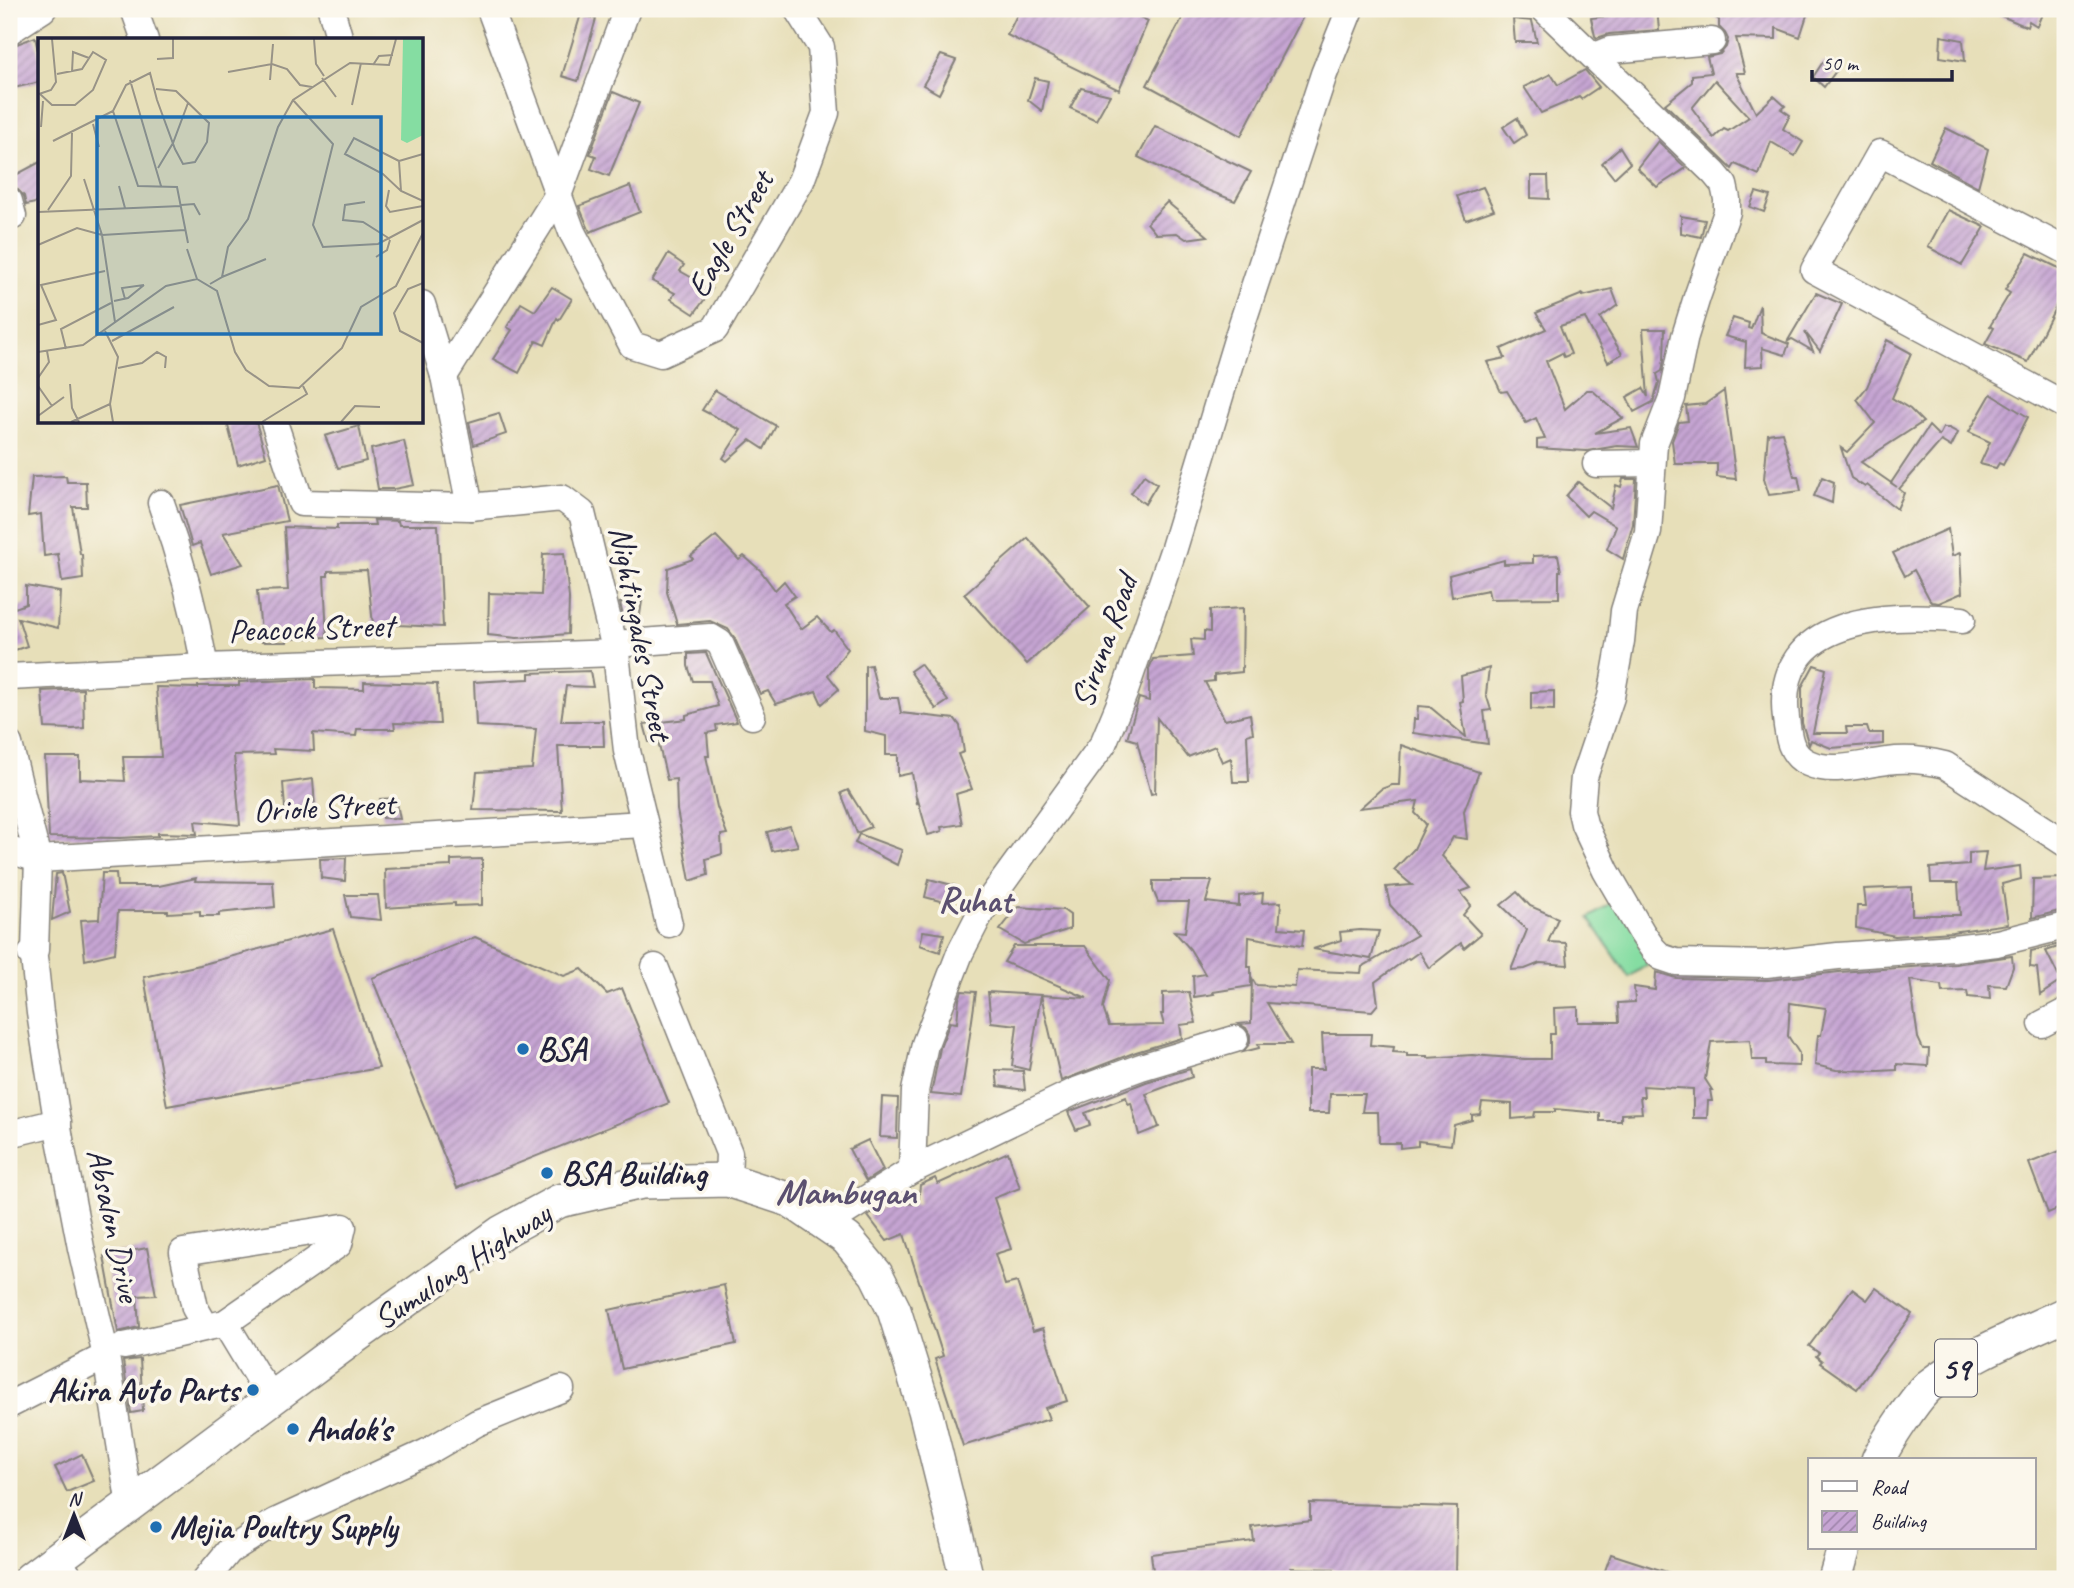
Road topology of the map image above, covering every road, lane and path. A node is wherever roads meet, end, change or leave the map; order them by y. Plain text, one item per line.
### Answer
1 (43, 9) edge
2 (134, 9) edge
3 (331, 9) edge
4 (490, 9) edge
5 (627, 9) edge
6 (797, 9) edge
7 (1350, 9) edge
8 (1544, 9) edge
9 (9, 31) edge
10 (144, 38) edge
11 (339, 38) edge
12 (1712, 41) dead end
13 (1595, 56) junction
14 (559, 193) junction
15 (2065, 250) edge
16 (424, 311) edge
17 (444, 376) junction
18 (2065, 405) edge
19 (275, 424) edge
20 (1652, 463) junction
21 (1596, 464) dead end
22 (161, 503) dead end
23 (470, 507) junction
24 (1962, 620) dead end
25 (615, 649) junction
26 (205, 667) junction
27 (9, 677) edge
28 (752, 716) dead end
29 (9, 744) edge
30 (644, 824) junction
31 (2065, 843) edge
32 (9, 850) edge
33 (38, 859) junction
34 (668, 924) dead end
35 (2065, 926) edge
36 (656, 967) dead end
37 (1235, 1039) dead end
38 (58, 1122) junction
39 (9, 1134) edge
40 (912, 1170) junction
41 (728, 1180) junction
42 (826, 1224) junction
43 (2065, 1314) edge
44 (215, 1325) junction
45 (115, 1351) junction
46 (561, 1389) dead end
47 (274, 1397) junction
48 (9, 1405) edge
49 (1879, 1458) edge
50 (130, 1506) junction
51 (1843, 1550) edge
52 (64, 1570) edge
53 (30, 1579) edge
54 (206, 1579) edge
55 (967, 1579) edge
56 (1835, 1579) edge

1 - 9 street
2 - 10 street
3 - 11 street
4 - 14 street, Eagle Street
5 - 14 street
6 - 14 street, Eagle Street
7 - 40 street, Siruna Road
8 - 13 street
12 - 13 street
13 - 20 street
14 - 17 street
15 - 18 street
16 - 17 street
17 - 23 street
19 - 23 street, Nightingales Street
20 - 21 street
20 - 35 street
22 - 26 street
23 - 25 street, Nightingales Street
24 - 31 street
25 - 26 street, Peacock Street
25 - 28 street, Peacock Street
25 - 30 street, Nightingales Street
26 - 27 street, Peacock Street
29 - 33 street, Absalon Drive
30 - 33 street, Oriole Street
30 - 34 street, Nightingales Street
32 - 33 street, Oriole Street
33 - 38 street, Absalon Drive
36 - 41 street
37 - 40 street
38 - 39 street
38 - 45 street, Absalon Drive
40 - 42 street
41 - 42 main road, Sumulong Highway
41 - 47 main road, Sumulong Highway
42 - 55 main road, Sumulong Highway
43 - 49 main road, 59
44 - 44 street
44 - 45 street
44 - 47 street
45 - 48 street
45 - 50 street, Absalon Drive
46 - 54 street
47 - 50 main road, Sumulong Highway
50 - 52 main road, Sumulong Highway
51 - 56 main road
52 - 53 main road, Sumulong Highway

